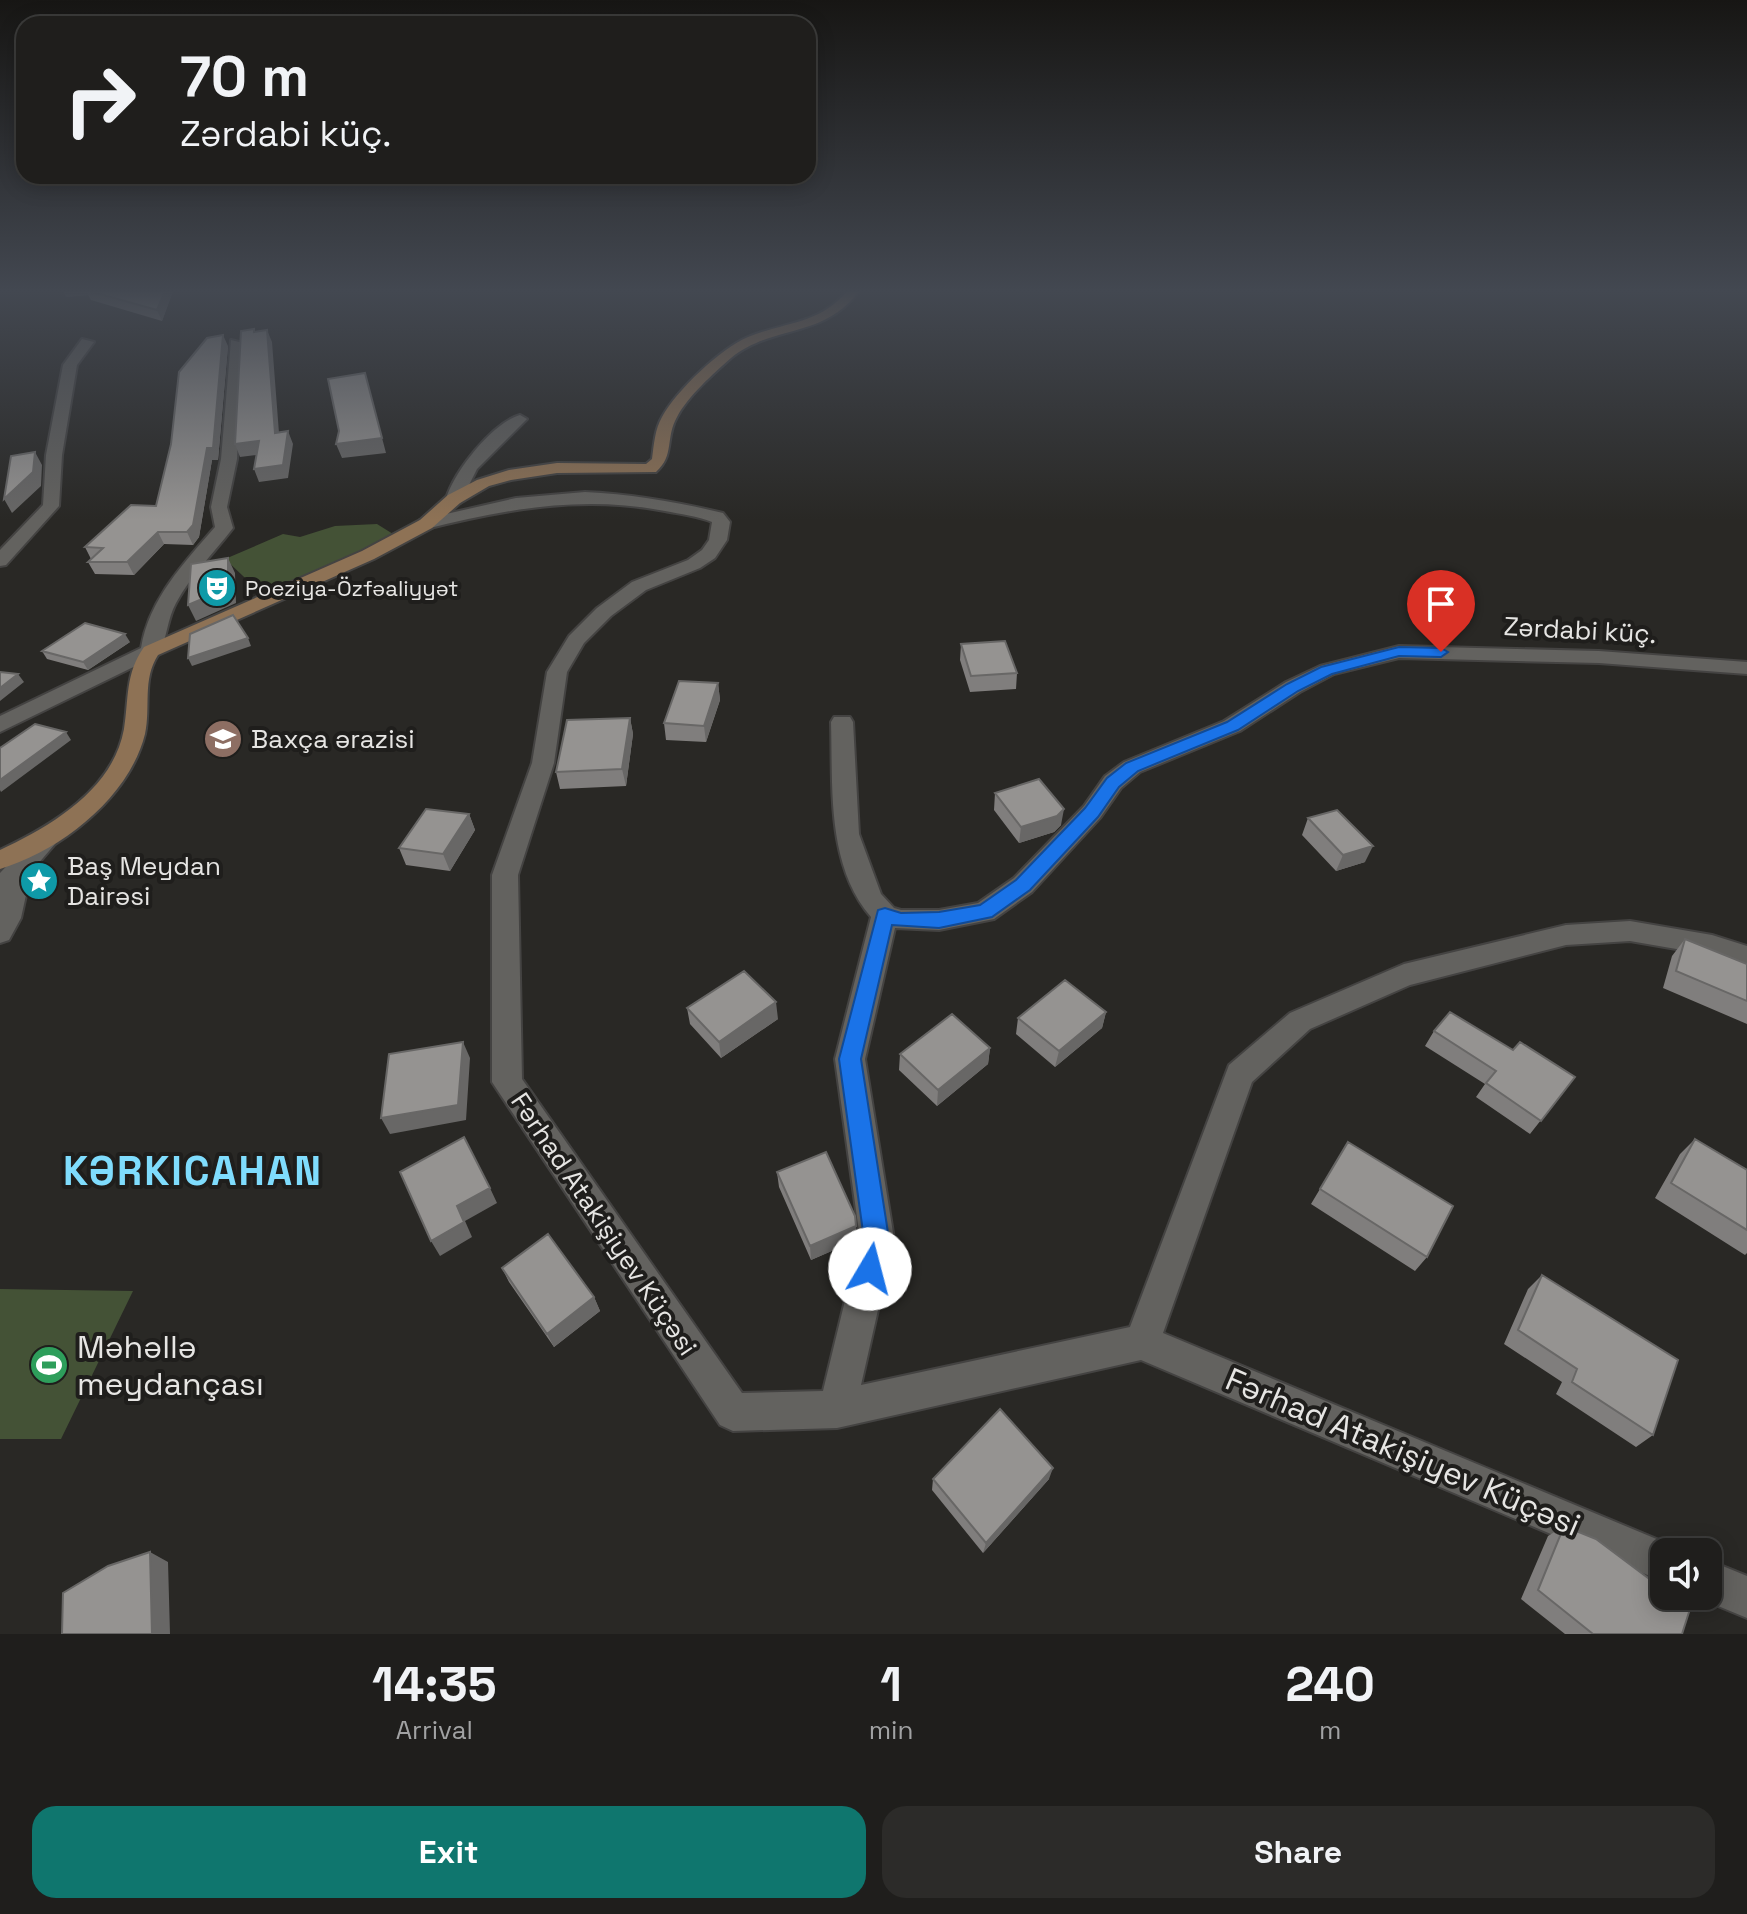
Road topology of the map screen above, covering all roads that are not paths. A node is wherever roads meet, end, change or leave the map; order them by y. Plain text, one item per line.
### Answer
1 (70, 367) edge
2 (235, 367) edge
3 (711, 367) edge
4 (520, 419) dead end
5 (454, 499) junction
6 (426, 524) junction
7 (0, 561) edge
8 (151, 651) junction
9 (1747, 668) edge
10 (842, 722) dead end
11 (0, 725) edge
12 (10, 865) edge
13 (0, 889) edge
14 (885, 915) junction
15 (0, 933) edge
16 (1747, 957) edge
17 (1141, 1342) junction
18 (837, 1409) junction
19 (1650, 1556) edge
20 (1722, 1587) edge
21 (1747, 1597) edge

1 - 7 street
2 - 8 street
3 - 5 street
4 - 5 street
5 - 6 street
6 - 8 street
6 - 18 street, Fərhad Atakişiyev Küçəsi
8 - 11 street
8 - 12 street
9 - 14 street, Zərdabi küç.
10 - 14 street
12 - 13 street
12 - 15 street
14 - 18 street
16 - 17 street
17 - 18 street, Fərhad Atakişiyev Küçəsi
17 - 19 street, Fərhad Atakişiyev Küçəsi
20 - 21 street

